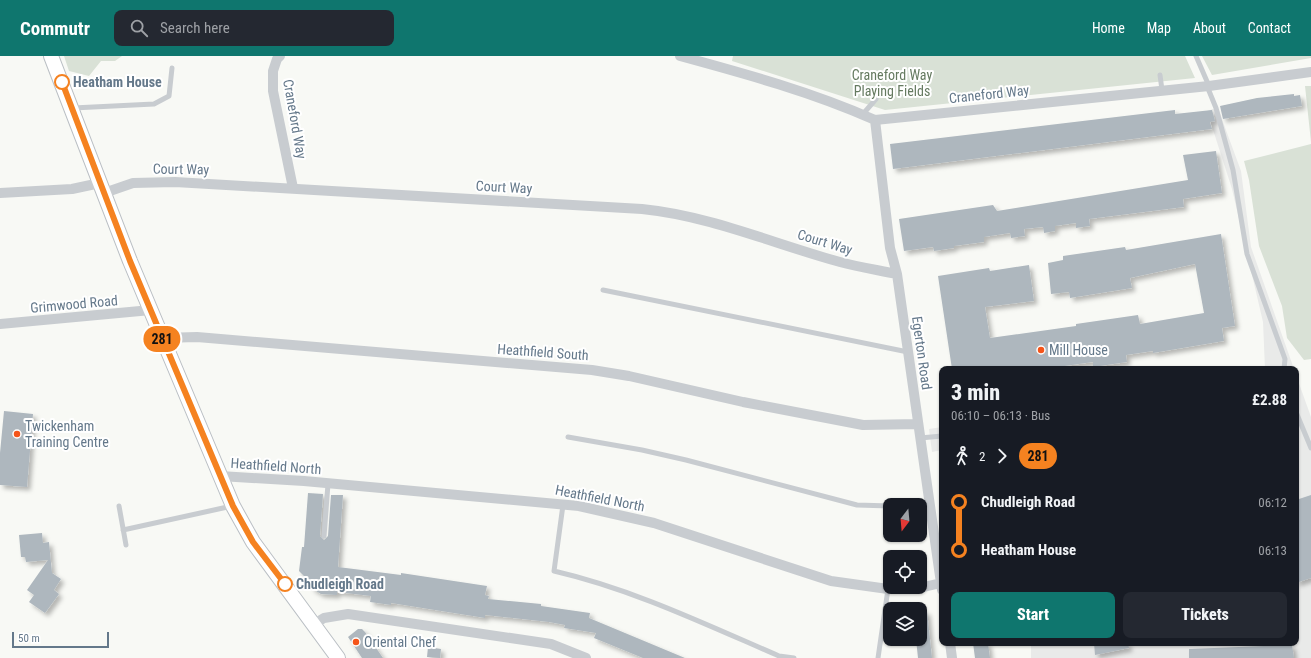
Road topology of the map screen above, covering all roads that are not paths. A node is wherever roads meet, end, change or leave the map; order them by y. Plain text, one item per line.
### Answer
1 (51, 56) edge
2 (280, 56) edge
3 (680, 56) edge
4 (1196, 56) edge
5 (172, 68) dead end
6 (1311, 72) edge
7 (1160, 75) dead end
8 (1208, 86) junction
9 (1162, 90) junction
10 (876, 99) dead end
11 (72, 108) junction
12 (862, 114) junction
13 (874, 120) junction
14 (102, 188) junction
15 (293, 188) junction
16 (0, 193) edge
17 (897, 274) junction
18 (603, 290) dead end
19 (151, 310) junction
20 (0, 324) edge
21 (162, 338) junction
22 (908, 352) junction
23 (1284, 366) edge
24 (1299, 419) edge
25 (918, 424) junction
26 (939, 436) edge
27 (568, 437) dead end
28 (920, 438) junction
29 (1311, 448) edge
30 (220, 476) junction
31 (328, 484) junction
32 (924, 498) edge
33 (563, 504) junction
34 (119, 506) dead end
35 (233, 506) junction
36 (883, 506) edge
37 (927, 515) edge
38 (123, 530) junction
39 (324, 536) dead end
40 (126, 545) dead end
41 (939, 577) edge
42 (939, 587) edge
43 (883, 588) edge
44 (927, 588) edge
45 (887, 594) edge
46 (314, 624) junction
47 (950, 646) edge
48 (338, 658) edge
49 (586, 658) edge
50 (794, 658) edge
51 (878, 658) edge
52 (952, 658) edge

1 - 11 main road
2 - 15 street, Craneford Way
3 - 12 street
4 - 8 lane
5 - 11 lane
6 - 8 street, Craneford Way
7 - 9 lane
8 - 9 street, Craneford Way
8 - 23 lane
9 - 13 street, Craneford Way
10 - 12 lane
11 - 14 main road
12 - 13 street
13 - 17 street, Egerton Road
14 - 15 street, Court Way
14 - 16 street, Court Way
14 - 19 main road
15 - 17 street, Court Way
17 - 22 street, Egerton Road
18 - 22 lane
19 - 20 street, Grimwood Road
19 - 21 main road
21 - 25 street, Heathfield South
21 - 30 main road
22 - 25 street, Egerton Road
24 - 29 lane
25 - 28 street, Egerton Road
26 - 28 lane
27 - 36 lane
28 - 32 street, Egerton Road
30 - 31 street, Heathfield North
30 - 35 main road
31 - 33 street, Heathfield North
31 - 39 lane
33 - 43 street, Heathfield North
33 - 50 lane
34 - 38 lane
35 - 38 lane
35 - 46 main road
37 - 41 street, Egerton Road
38 - 40 lane
42 - 44 street, Heathfield North
45 - 51 lane
46 - 48 main road
46 - 49 street
47 - 52 street

